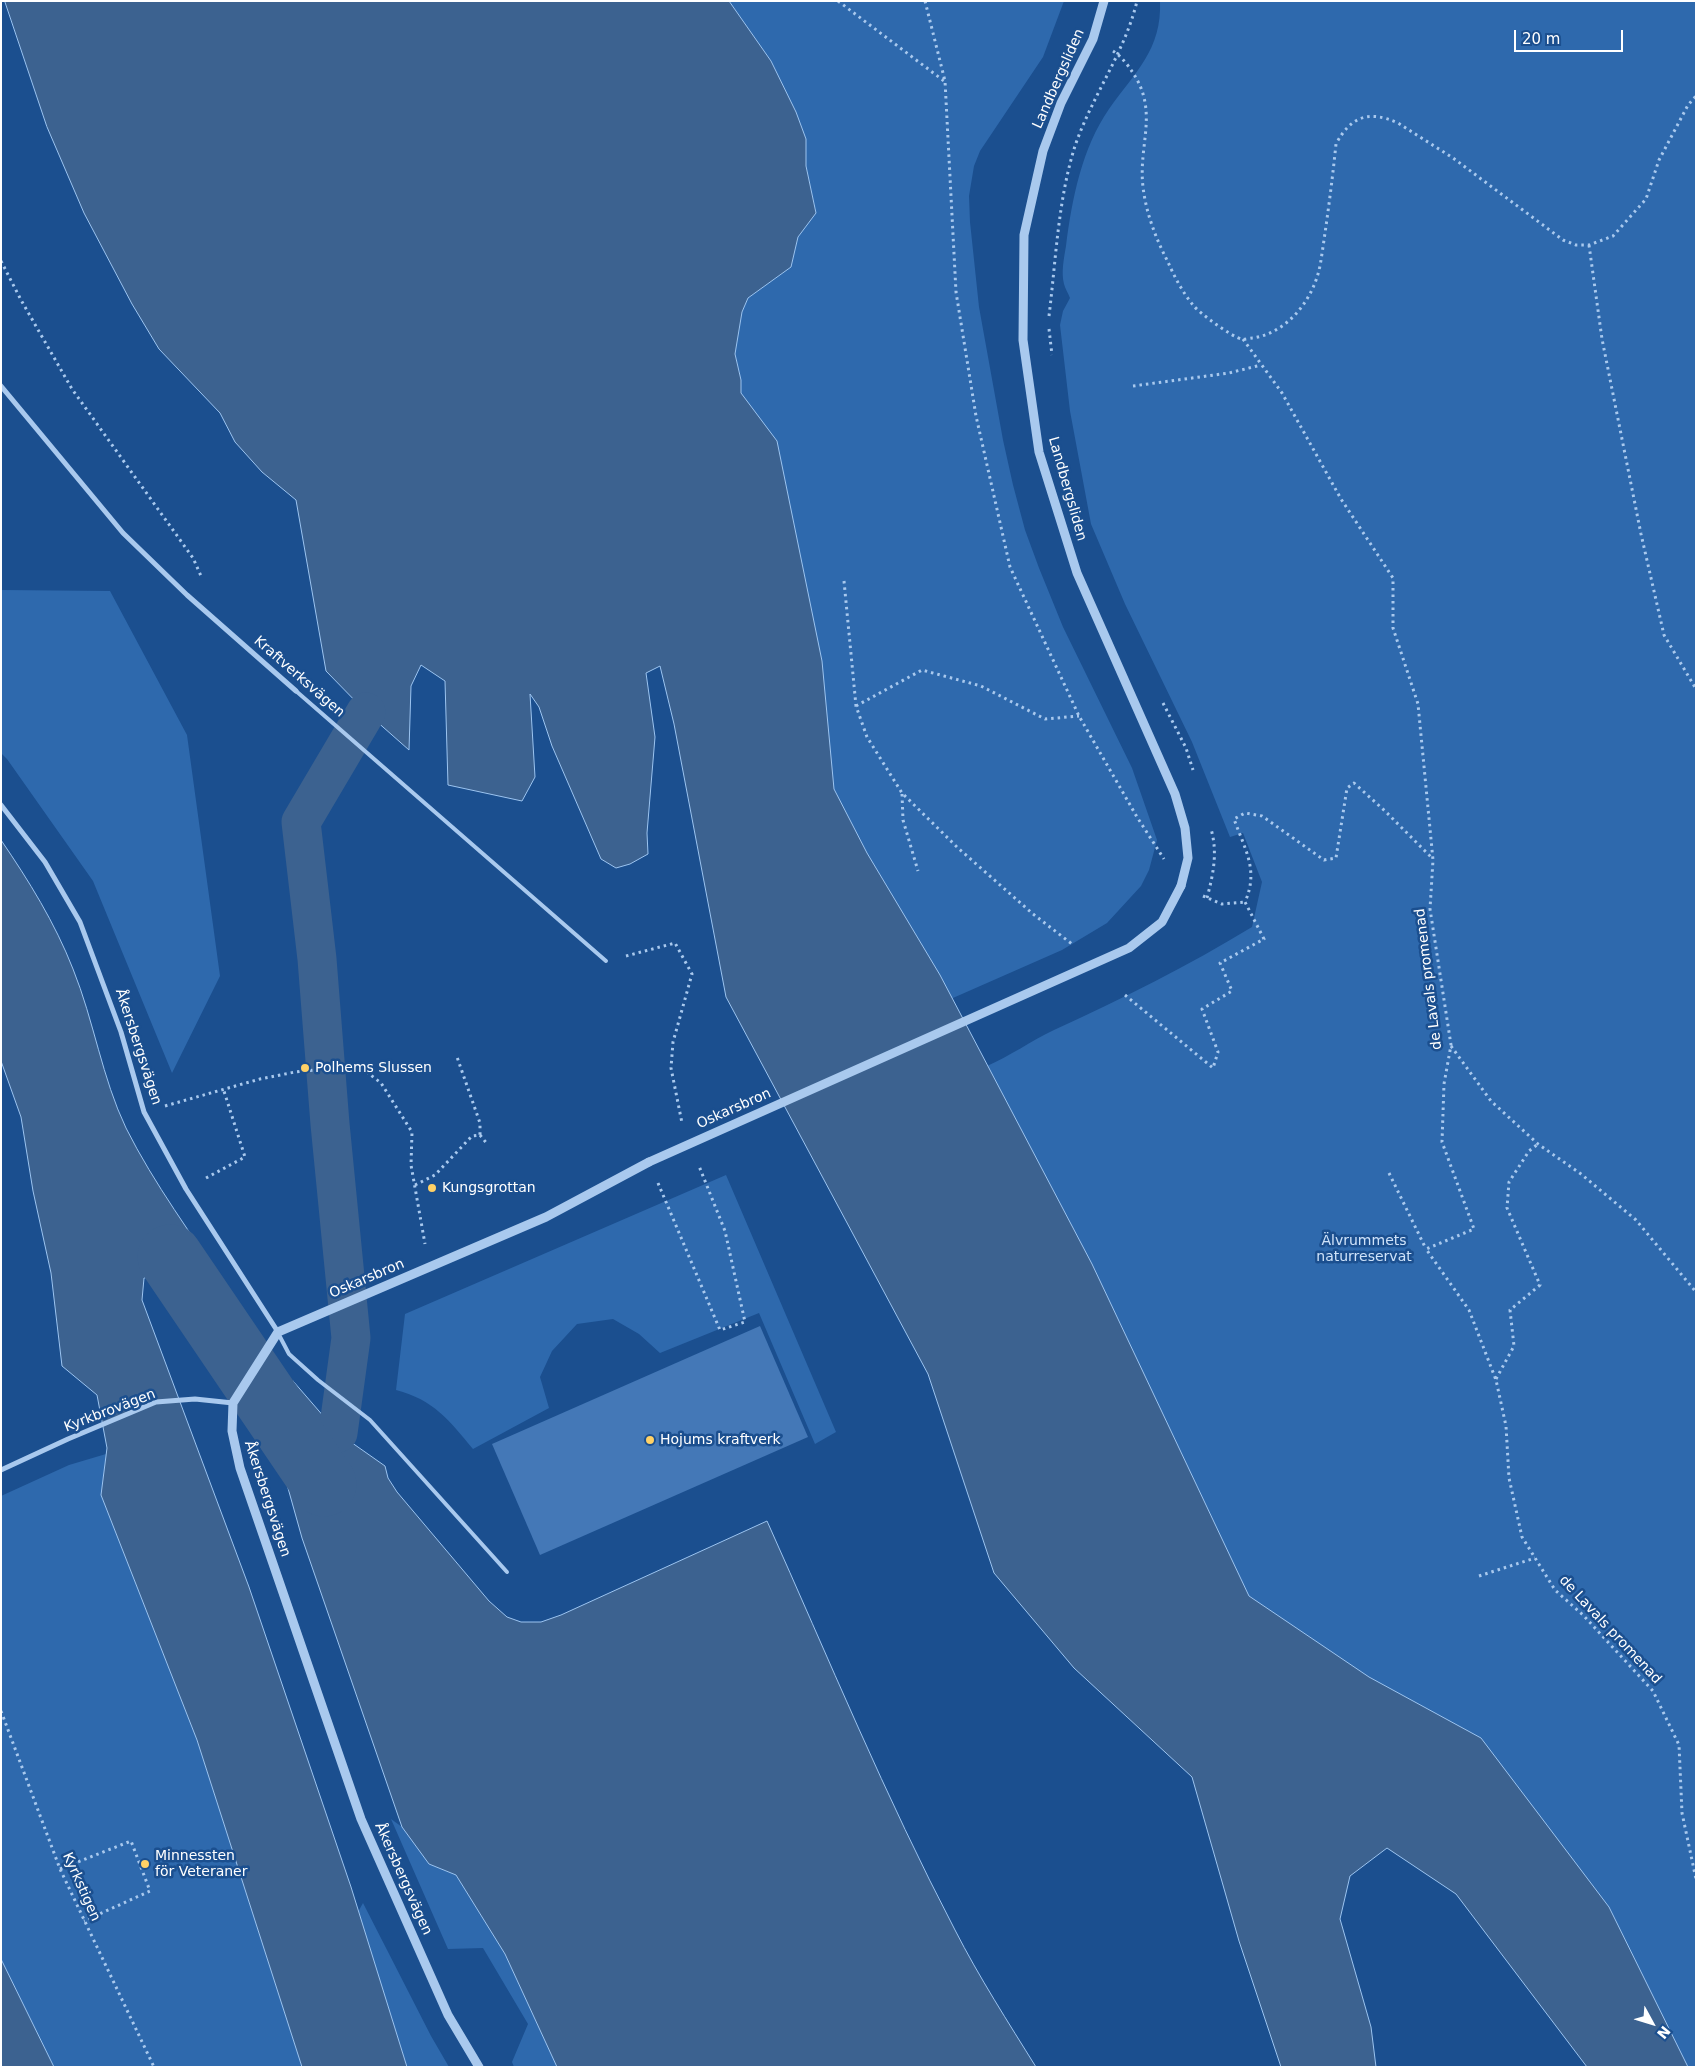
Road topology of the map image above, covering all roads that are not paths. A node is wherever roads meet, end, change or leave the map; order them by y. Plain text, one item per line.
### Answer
1 (1104, 1) edge
2 (1, 386) edge
3 (296, 690) joint
4 (1, 805) edge
5 (1181, 886) joint
6 (606, 961) road end
7 (277, 1334) junction
8 (233, 1403) junction
9 (1, 1470) edge
10 (507, 1572) dead end
11 (479, 2067) edge

1 - 5 street, Landbergsliden
2 - 3 street, Kraftverksvägen
3 - 6 lane, Kraftverksvägen
4 - 7 street, Åkersbergsvägen
5 - 7 street, Oskarsbron, bridge
7 - 8 street, Åkersbergsvägen
7 - 10 lane
8 - 9 street, Kyrkbrovägen
8 - 11 street, Åkersbergsvägen

